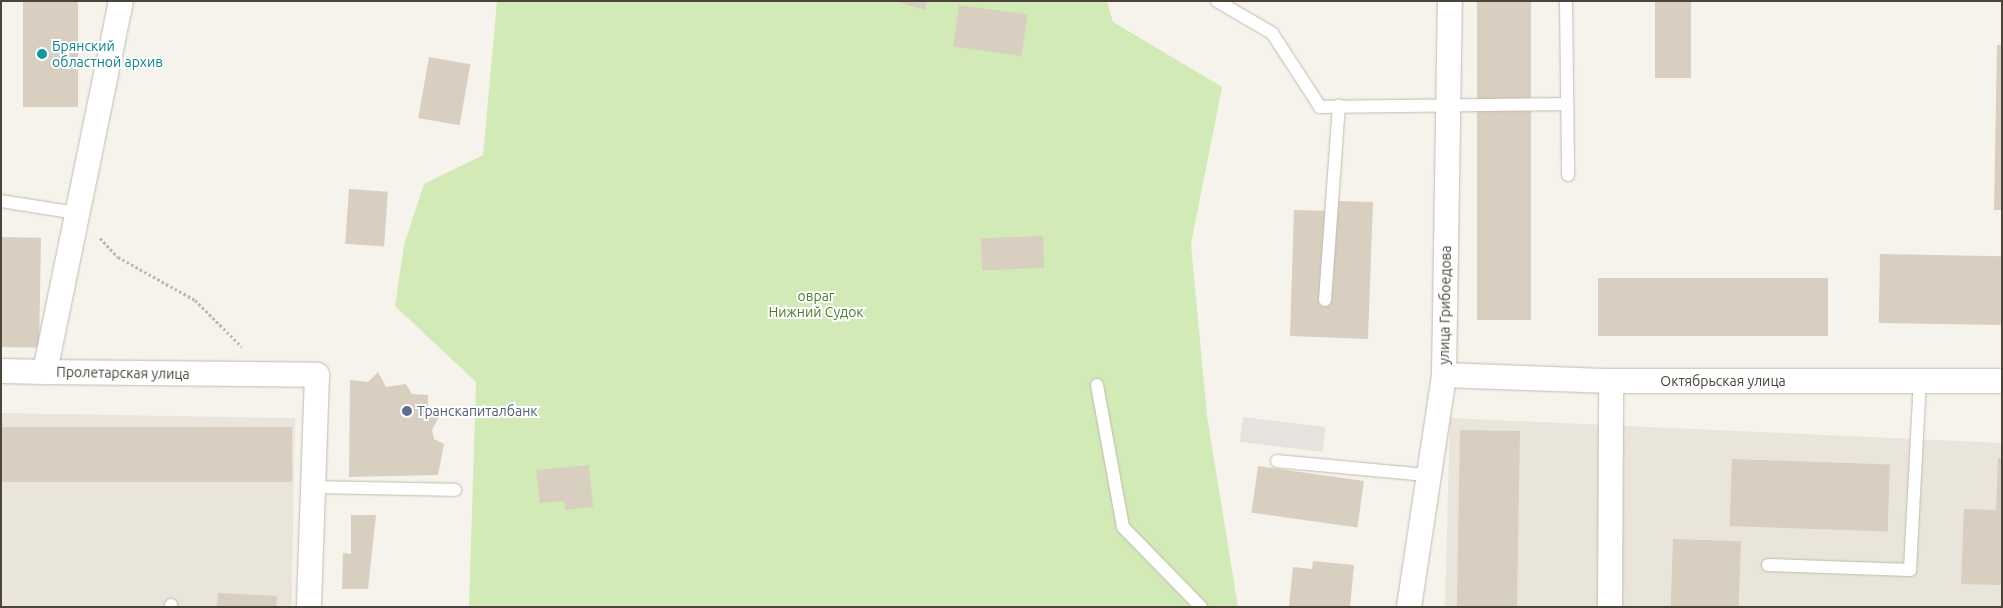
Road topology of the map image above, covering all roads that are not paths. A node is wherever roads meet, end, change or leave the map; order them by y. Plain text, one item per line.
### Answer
1 (121, 1) edge
2 (1217, 1) edge
3 (1450, 1) edge
4 (1566, 1) edge
5 (1449, 102) junction
6 (1566, 104) junction
7 (1339, 106) junction
8 (1568, 175) dead end
9 (1, 201) edge
10 (77, 214) junction
11 (1325, 300) dead end
12 (1, 371) edge
13 (45, 372) junction
14 (1444, 375) junction
15 (1611, 381) junction
16 (1920, 381) junction
17 (2002, 381) edge
18 (1097, 385) dead end
19 (1278, 461) dead end
20 (1426, 475) junction
21 (314, 487) junction
22 (455, 490) dead end
23 (1768, 565) dead end
24 (309, 607) edge
25 (1200, 607) edge
26 (1409, 607) edge
27 (1610, 607) edge

1 - 10 street, Пролетарская улица
2 - 7 lane
3 - 5 street, улица Грибоедова
4 - 6 lane
5 - 6 lane
5 - 7 lane
5 - 14 street, улица Грибоедова
6 - 8 lane
7 - 11 lane
9 - 10 lane
10 - 13 street, Пролетарская улица
12 - 13 street
13 - 21 street, Пролетарская улица
14 - 15 street, Октябрьская улица
14 - 20 street, улица Грибоедова
15 - 16 street, Октябрьская улица
15 - 27 street
16 - 17 street, Октябрьская улица
16 - 23 lane
18 - 25 lane
19 - 20 lane
20 - 26 street, улица Грибоедова
21 - 22 lane
21 - 24 street, Пролетарская улица

